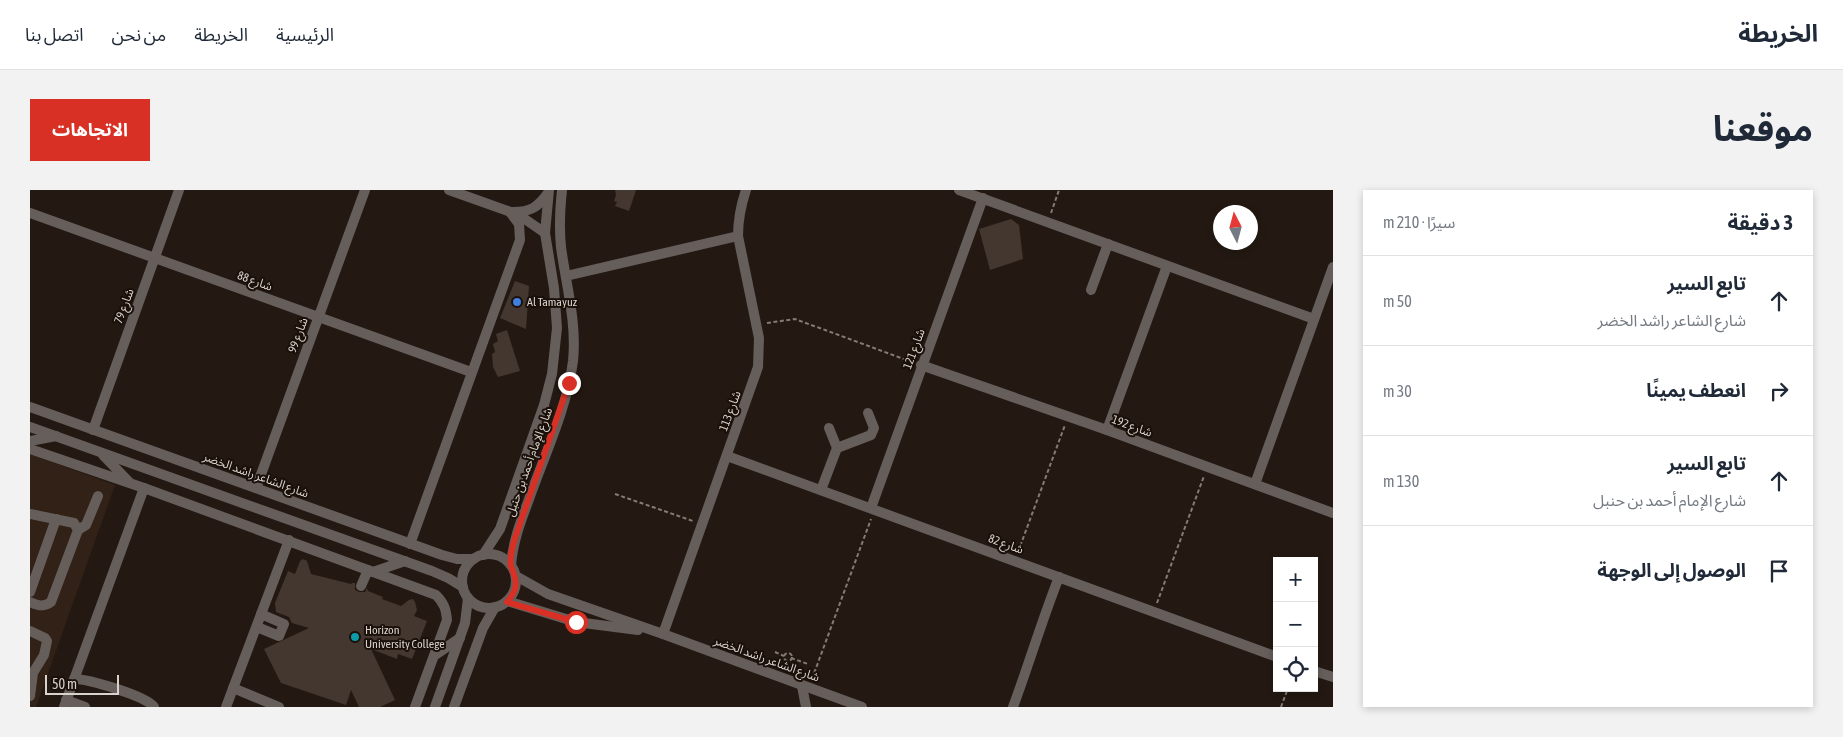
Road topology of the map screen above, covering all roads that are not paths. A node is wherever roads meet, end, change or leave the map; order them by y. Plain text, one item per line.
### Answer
1 (179, 190) edge
2 (364, 190) edge
3 (449, 190) edge
4 (562, 190) edge
5 (746, 190) edge
6 (958, 190) edge
7 (549, 191) edge
8 (982, 198) junction
9 (510, 212) junction
10 (30, 213) edge
11 (536, 226) junction
12 (545, 233) junction
13 (738, 236) junction
14 (520, 240) junction
15 (1108, 244) junction
16 (155, 257) junction
17 (1167, 266) junction
18 (1333, 266) edge
19 (566, 276) junction
20 (1091, 290) dead end
21 (318, 318) junction
22 (1314, 319) junction
23 (922, 365) junction
24 (471, 372) junction
25 (30, 407) edge
26 (868, 413) dead end
27 (30, 427) edge
28 (828, 428) dead end
29 (93, 430) junction
30 (1107, 430) junction
31 (56, 436) junction
32 (30, 441) edge
33 (838, 448) junction
34 (30, 449) edge
35 (100, 452) junction
36 (727, 456) junction
37 (131, 484) junction
38 (1254, 484) junction
39 (144, 488) junction
40 (256, 488) junction
41 (821, 490) junction
42 (98, 496) dead end
43 (872, 509) junction
44 (1333, 513) edge
45 (30, 514) edge
46 (56, 520) junction
47 (78, 530) junction
48 (289, 540) junction
49 (410, 544) junction
50 (479, 557) junction
51 (405, 561) junction
52 (511, 564) junction
53 (371, 571) junction
54 (516, 576) junction
55 (1061, 578) junction
56 (361, 586) dead end
57 (463, 587) junction
58 (468, 598) junction
59 (30, 601) edge
60 (507, 602) junction
61 (494, 607) junction
62 (261, 614) junction
63 (256, 627) junction
64 (30, 631) edge
65 (663, 634) junction
66 (460, 638) junction
67 (435, 655) junction
68 (1273, 656) edge
69 (1318, 671) edge
70 (32, 674) edge
71 (1333, 677) edge
72 (74, 678) junction
73 (806, 687) junction
74 (233, 688) junction
75 (30, 696) edge
76 (65, 704) edge
77 (85, 707) edge
78 (154, 707) edge
79 (226, 707) edge
80 (279, 707) edge
81 (415, 707) edge
82 (435, 707) edge
83 (454, 707) edge
84 (806, 707) edge
85 (862, 707) edge
86 (1013, 707) edge

1 - 16 street, شارع 79
2 - 21 street, شارع 99
3 - 9 street
4 - 19 street, شارع الإمام أحمد بن حنبل
5 - 13 street, شارع 113
6 - 8 street
7 - 9 street
7 - 12 street, شارع الإمام أحمد بن حنبل
8 - 15 street
8 - 23 street, شارع 121
9 - 11 street
9 - 14 street
10 - 16 street, شارع 88
11 - 12 street
11 - 14 street
12 - 50 street, شارع الإمام أحمد بن حنبل
13 - 19 street
13 - 36 street, شارع 113
14 - 24 street
15 - 17 street
15 - 20 street
16 - 21 street, شارع 88
16 - 29 street, شارع 79
17 - 22 street
17 - 30 street
18 - 22 street
19 - 52 street, شارع الإمام أحمد بن حنبل
21 - 24 street, شارع 88
21 - 40 street, شارع 99
22 - 38 street
23 - 30 street, شارع 192
23 - 43 street, شارع 121
24 - 49 street
25 - 29 street, شارع الشاعر راشد الخضر
26 - 33 street
27 - 31 street
28 - 33 street
29 - 40 street, شارع الشاعر راشد الخضر
30 - 38 street, شارع 192
31 - 32 street
31 - 35 street
33 - 41 street
34 - 37 street
35 - 37 street
35 - 51 street
36 - 41 street, شارع 82
36 - 65 street, شارع 113
37 - 39 street
38 - 44 street, شارع 192
39 - 48 street
39 - 72 street
40 - 49 street, شارع الشاعر راشد الخضر
41 - 43 street, شارع 82
42 - 47 street
43 - 55 street, شارع 82
45 - 46 street
46 - 47 street
46 - 59 street
47 - 59 street
48 - 53 street
48 - 62 street
49 - 50 street, شارع الشاعر راشد الخضر
50 - 52 street
50 - 57 street
51 - 53 street
51 - 57 street
52 - 54 street
53 - 56 street
53 - 67 street
54 - 60 street
54 - 65 street, شارع الشاعر راشد الخضر
55 - 68 street, شارع 82
55 - 86 street
57 - 58 street
58 - 61 street
58 - 66 street
60 - 61 street
60 - 65 street, شارع الشاعر راشد الخضر
61 - 83 street
62 - 63 street
62 - 63 street
63 - 74 street
64 - 70 street
65 - 73 street, شارع الشاعر راشد الخضر
66 - 67 street
66 - 82 street
67 - 81 street
69 - 71 street
70 - 75 street
72 - 76 street
72 - 78 street
73 - 84 street
73 - 85 street, شارع الشاعر راشد الخضر
74 - 79 street
74 - 80 street
76 - 77 street

